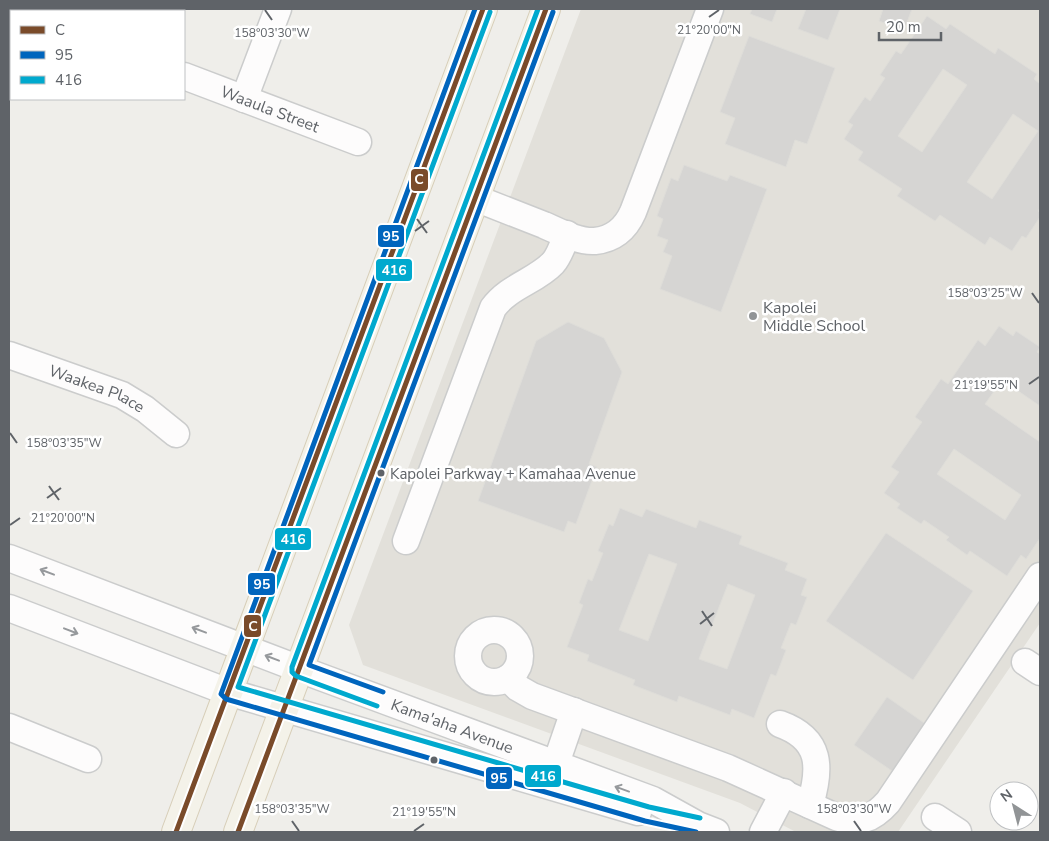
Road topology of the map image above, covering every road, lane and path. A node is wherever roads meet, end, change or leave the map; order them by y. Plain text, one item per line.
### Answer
1 (278, 9) edge
2 (483, 9) edge
3 (546, 9) edge
4 (710, 9) edge
5 (185, 76) edge
6 (244, 99) junction
7 (358, 142) dead end
8 (475, 198) junction
9 (567, 234) junction
10 (9, 356) edge
11 (176, 434) dead end
12 (406, 540) dead end
13 (9, 558) edge
14 (1040, 576) edge
15 (9, 608) edge
16 (245, 648) junction
17 (299, 669) junction
18 (508, 678) dead end
19 (228, 692) junction
20 (284, 709) junction
21 (574, 711) junction
22 (780, 724) dead end
23 (10, 730) edge
24 (88, 758) dead end
25 (552, 775) junction
26 (784, 792) junction
27 (810, 805) junction
28 (935, 817) dead end
29 (707, 828) edge
30 (176, 832) edge
31 (238, 832) edge
32 (763, 832) edge
33 (958, 832) edge

1 - 6 street
2 - 16 main road
3 - 8 main road
4 - 9 street
5 - 6 street, Waaula Street
6 - 7 street, Waaula Street
8 - 9 street
8 - 17 main road
9 - 12 street
10 - 11 street, Waakea Place
16 -> 13 street, Kama'aha Avenue
14 - 27 street
15 -> 19 street, Kama'aha Avenue
17 -> 16 street, Kama'aha Avenue
16 - 19 main road
17 - 20 main road
17 - 25 street, Kama'aha Avenue
18 - 21 street
19 - 20 street, Kama'aha Avenue
19 - 30 main road
20 - 25 street, Kama'aha Avenue
20 - 31 main road
21 - 25 street
21 - 26 street
22 - 27 street
23 - 24 street
25 - 29 street, Kama'aha Avenue
26 - 27 street
26 - 32 street
28 - 33 street

